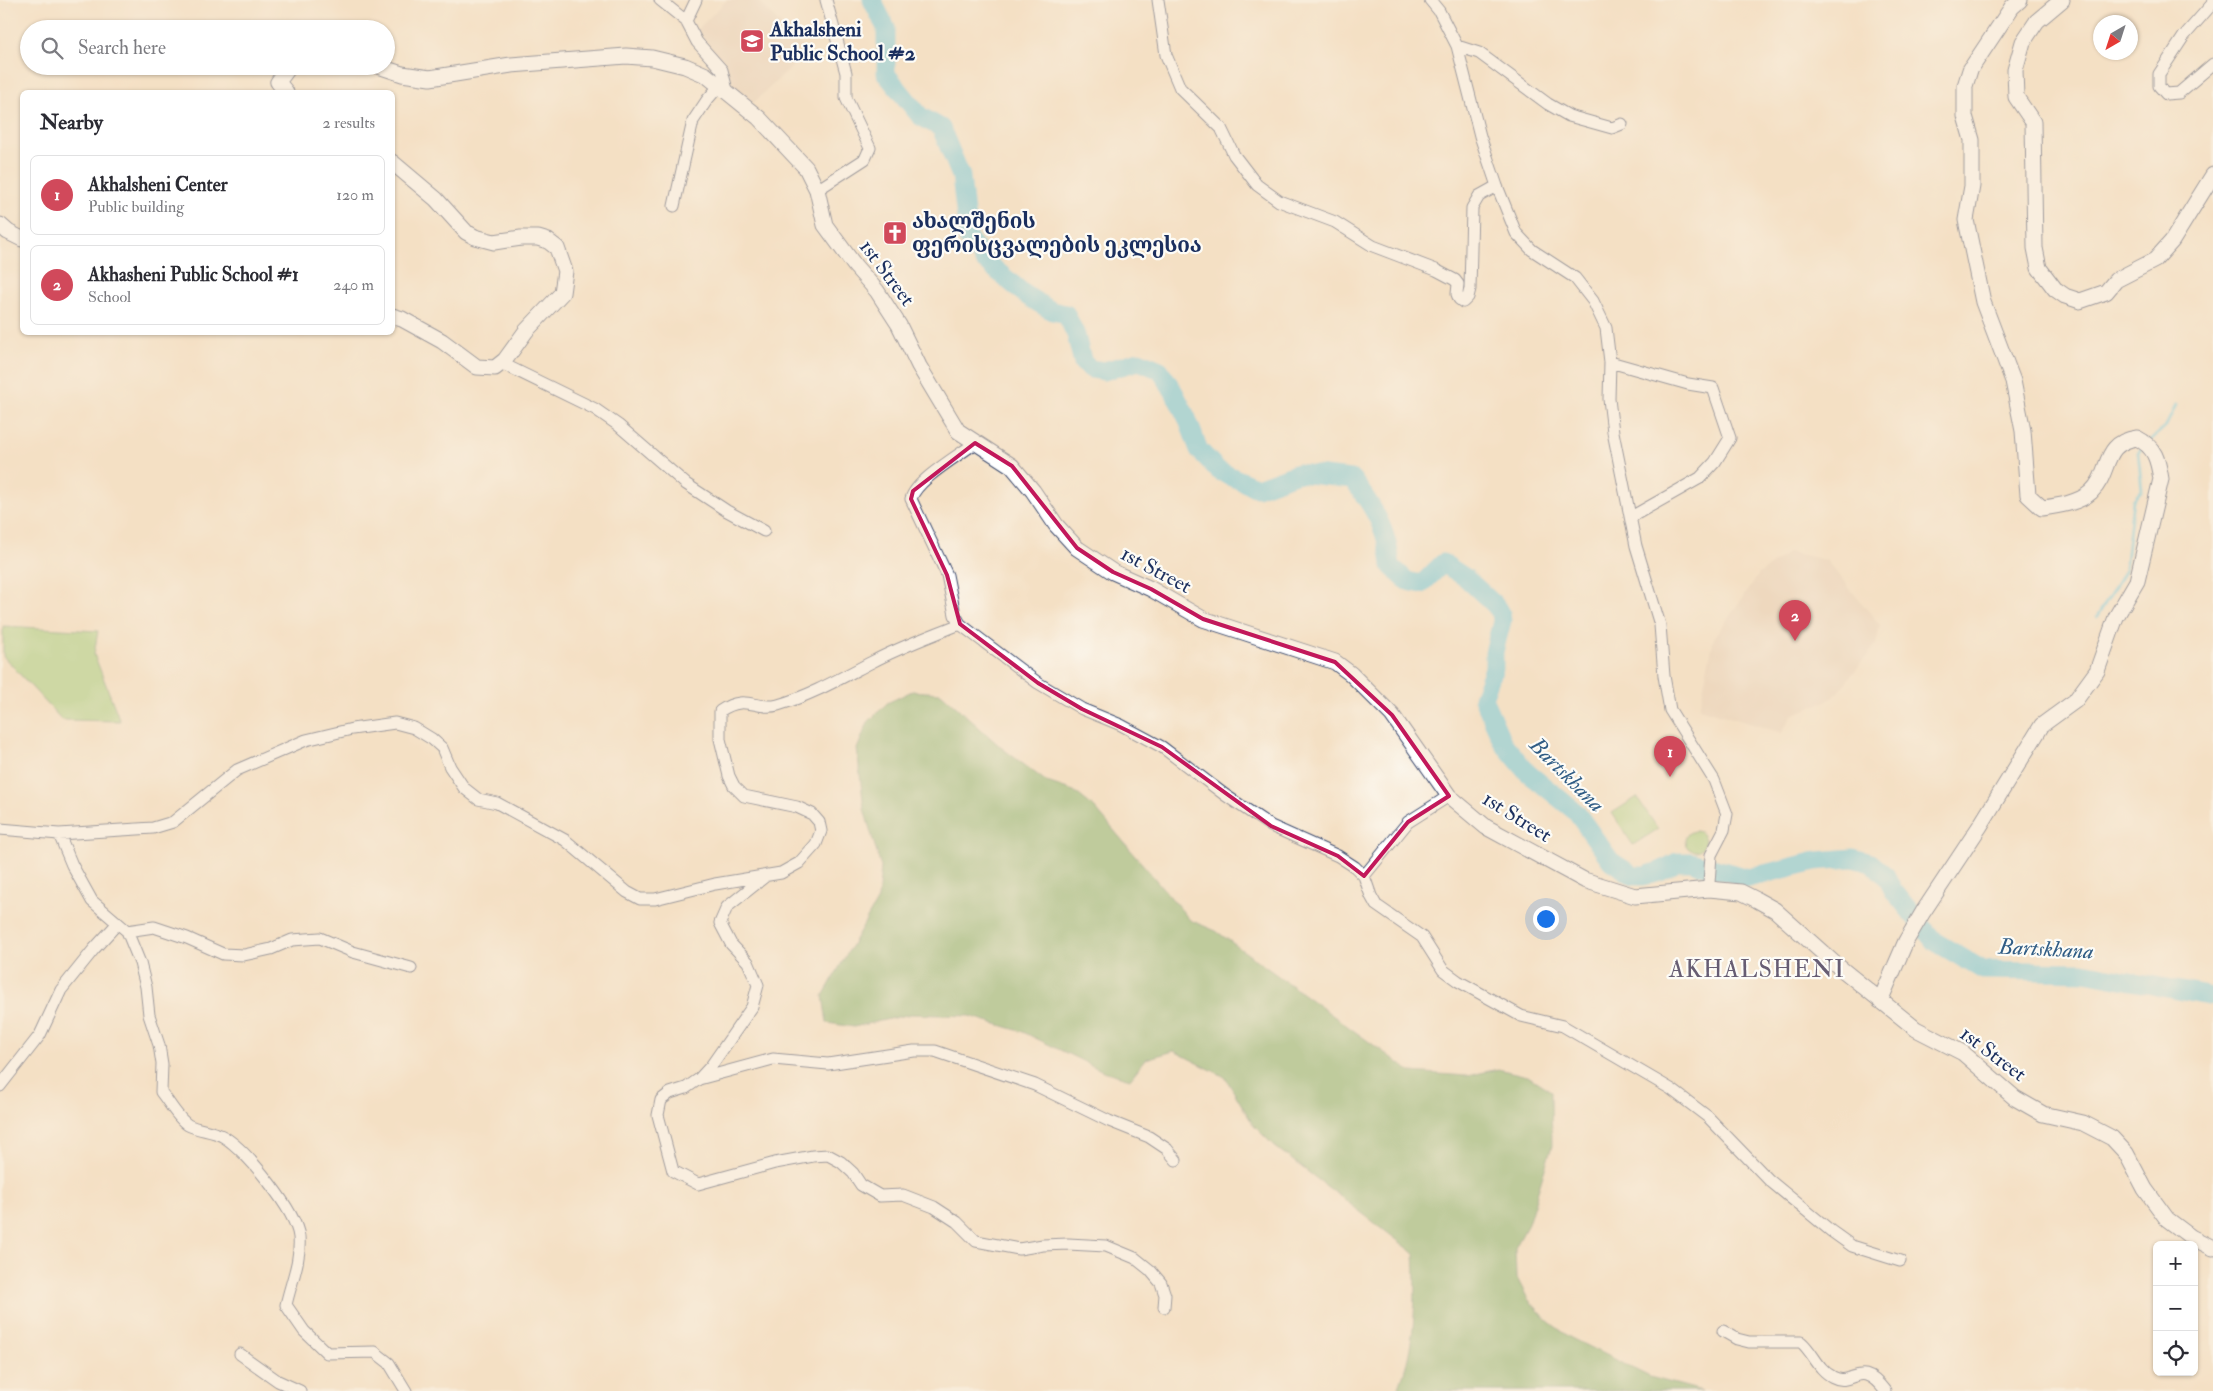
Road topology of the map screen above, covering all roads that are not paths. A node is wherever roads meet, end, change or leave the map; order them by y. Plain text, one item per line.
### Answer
1 (660, 0) edge
2 (696, 0) edge
3 (826, 0) edge
4 (1158, 0) edge
5 (1430, 0) edge
6 (2020, 0) edge
7 (2062, 0) edge
8 (2213, 3) edge
9 (686, 21) junction
10 (1457, 46) junction
11 (2213, 64) edge
12 (395, 72) edge
13 (283, 75) edge
14 (723, 88) junction
15 (284, 90) edge
16 (1622, 124) dead end
17 (395, 165) edge
18 (2213, 175) edge
19 (1497, 186) junction
20 (817, 190) junction
21 (674, 206) dead end
22 (0, 225) edge
23 (20, 238) edge
24 (395, 317) edge
25 (1610, 362) junction
26 (501, 363) junction
27 (975, 443) junction
28 (1631, 517) junction
29 (764, 531) dead end
30 (960, 624) junction
31 (1449, 796) junction
32 (0, 829) edge
33 (59, 834) junction
34 (768, 874) junction
35 (1364, 876) junction
36 (1709, 886) junction
37 (118, 924) junction
38 (127, 932) junction
39 (411, 968) dead end
40 (1880, 1001) junction
41 (699, 1079) junction
42 (0, 1086) edge
43 (1176, 1160) dead end
44 (2213, 1248) edge
45 (1900, 1261) dead end
46 (1164, 1307) dead end
47 (1723, 1331) dead end
48 (240, 1354) dead end
49 (300, 1391) edge
50 (406, 1391) edge
51 (1885, 1391) edge

1 - 9 street
2 - 9 street
3 - 20 street
4 - 19 street
5 - 10 street
6 - 40 street
7 - 18 street
8 - 11 street
9 - 14 street
10 - 16 street
10 - 19 street
12 - 14 street, 1st Street
13 - 15 street
14 - 20 street, 1st Street
14 - 21 street
17 - 26 street
19 - 25 street
20 - 27 street, 1st Street
22 - 23 street
24 - 26 street
25 - 28 street
25 - 28 street
26 - 29 street
27 - 30 street
27 - 31 street, 1st Street
28 - 36 street
30 - 34 street
30 - 35 street
31 - 35 street
31 - 36 street, 1st Street
32 - 33 street
33 - 34 street
33 - 37 street
34 - 41 street
35 - 45 street
36 - 40 street, 1st Street
37 - 38 street
37 - 42 street
38 - 39 street
38 - 50 street
40 - 44 street, 1st Street
41 - 43 street
41 - 46 street
47 - 51 street
48 - 49 street

